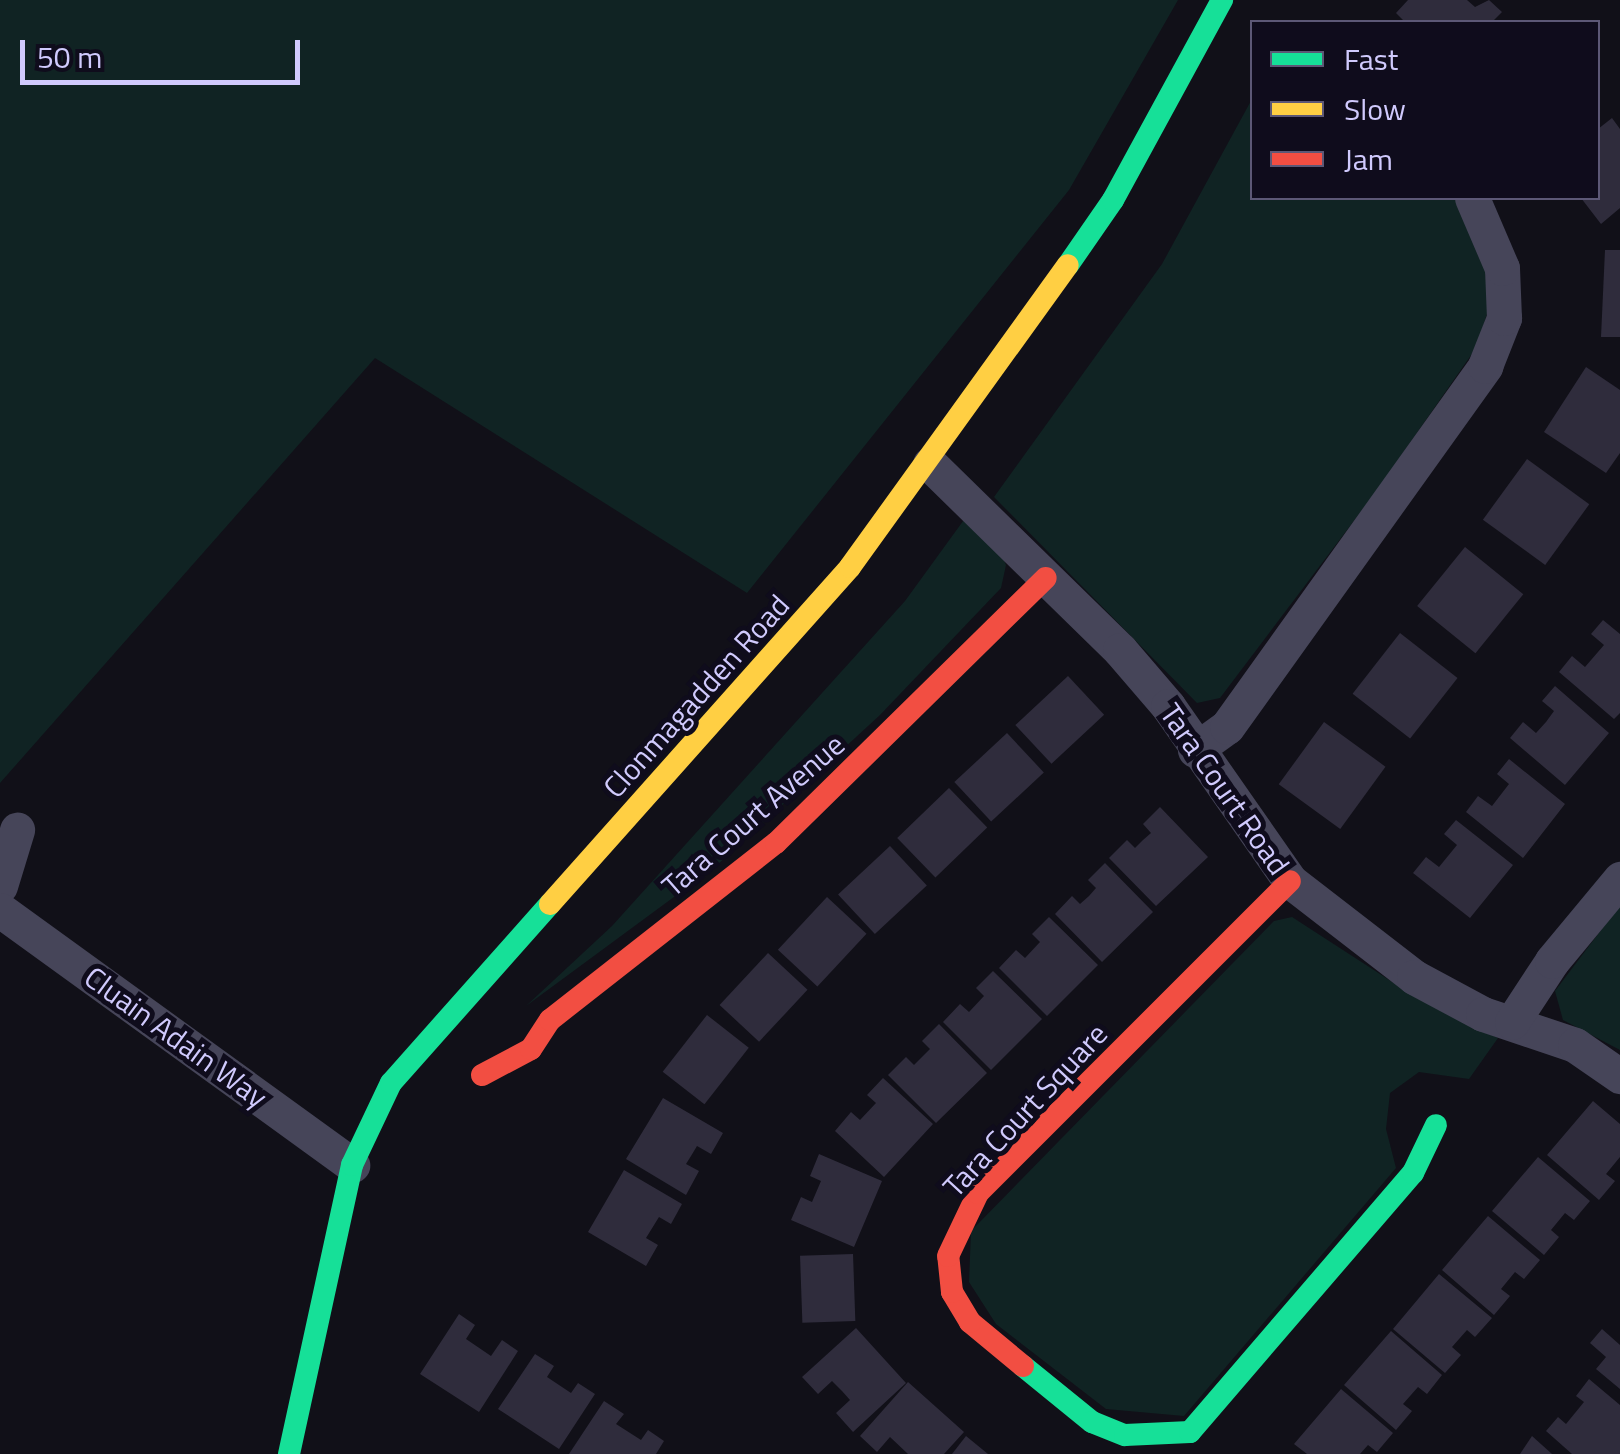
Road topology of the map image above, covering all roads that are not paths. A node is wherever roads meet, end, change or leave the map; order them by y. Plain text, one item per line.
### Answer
1 (1222, 0) edge
2 (1473, 200) edge
3 (930, 464) junction
4 (1046, 578) junction
5 (1196, 750) junction
6 (17, 830) dead end
7 (1620, 880) edge
8 (1290, 881) junction
9 (0, 886) edge
10 (0, 910) edge
11 (1512, 1022) junction
12 (482, 1075) dead end
13 (1620, 1076) edge
14 (1436, 1125) dead end
15 (352, 1166) junction
16 (289, 1454) edge

1 - 3 street, Clonmagadden Road
2 - 5 street
3 - 4 street, Tara Court Road
3 - 15 street, Clonmagadden Road
4 - 5 street, Tara Court Road
4 - 12 street, Tara Court Avenue
5 - 8 street, Tara Court Road
6 - 9 street
7 - 11 street
8 - 11 street, Tara Court Road
8 - 14 street, Tara Court Square
10 - 15 street, Cluain Adain Way
11 - 13 street, Tara Court Road
15 - 16 street, Clonmagadden Road

